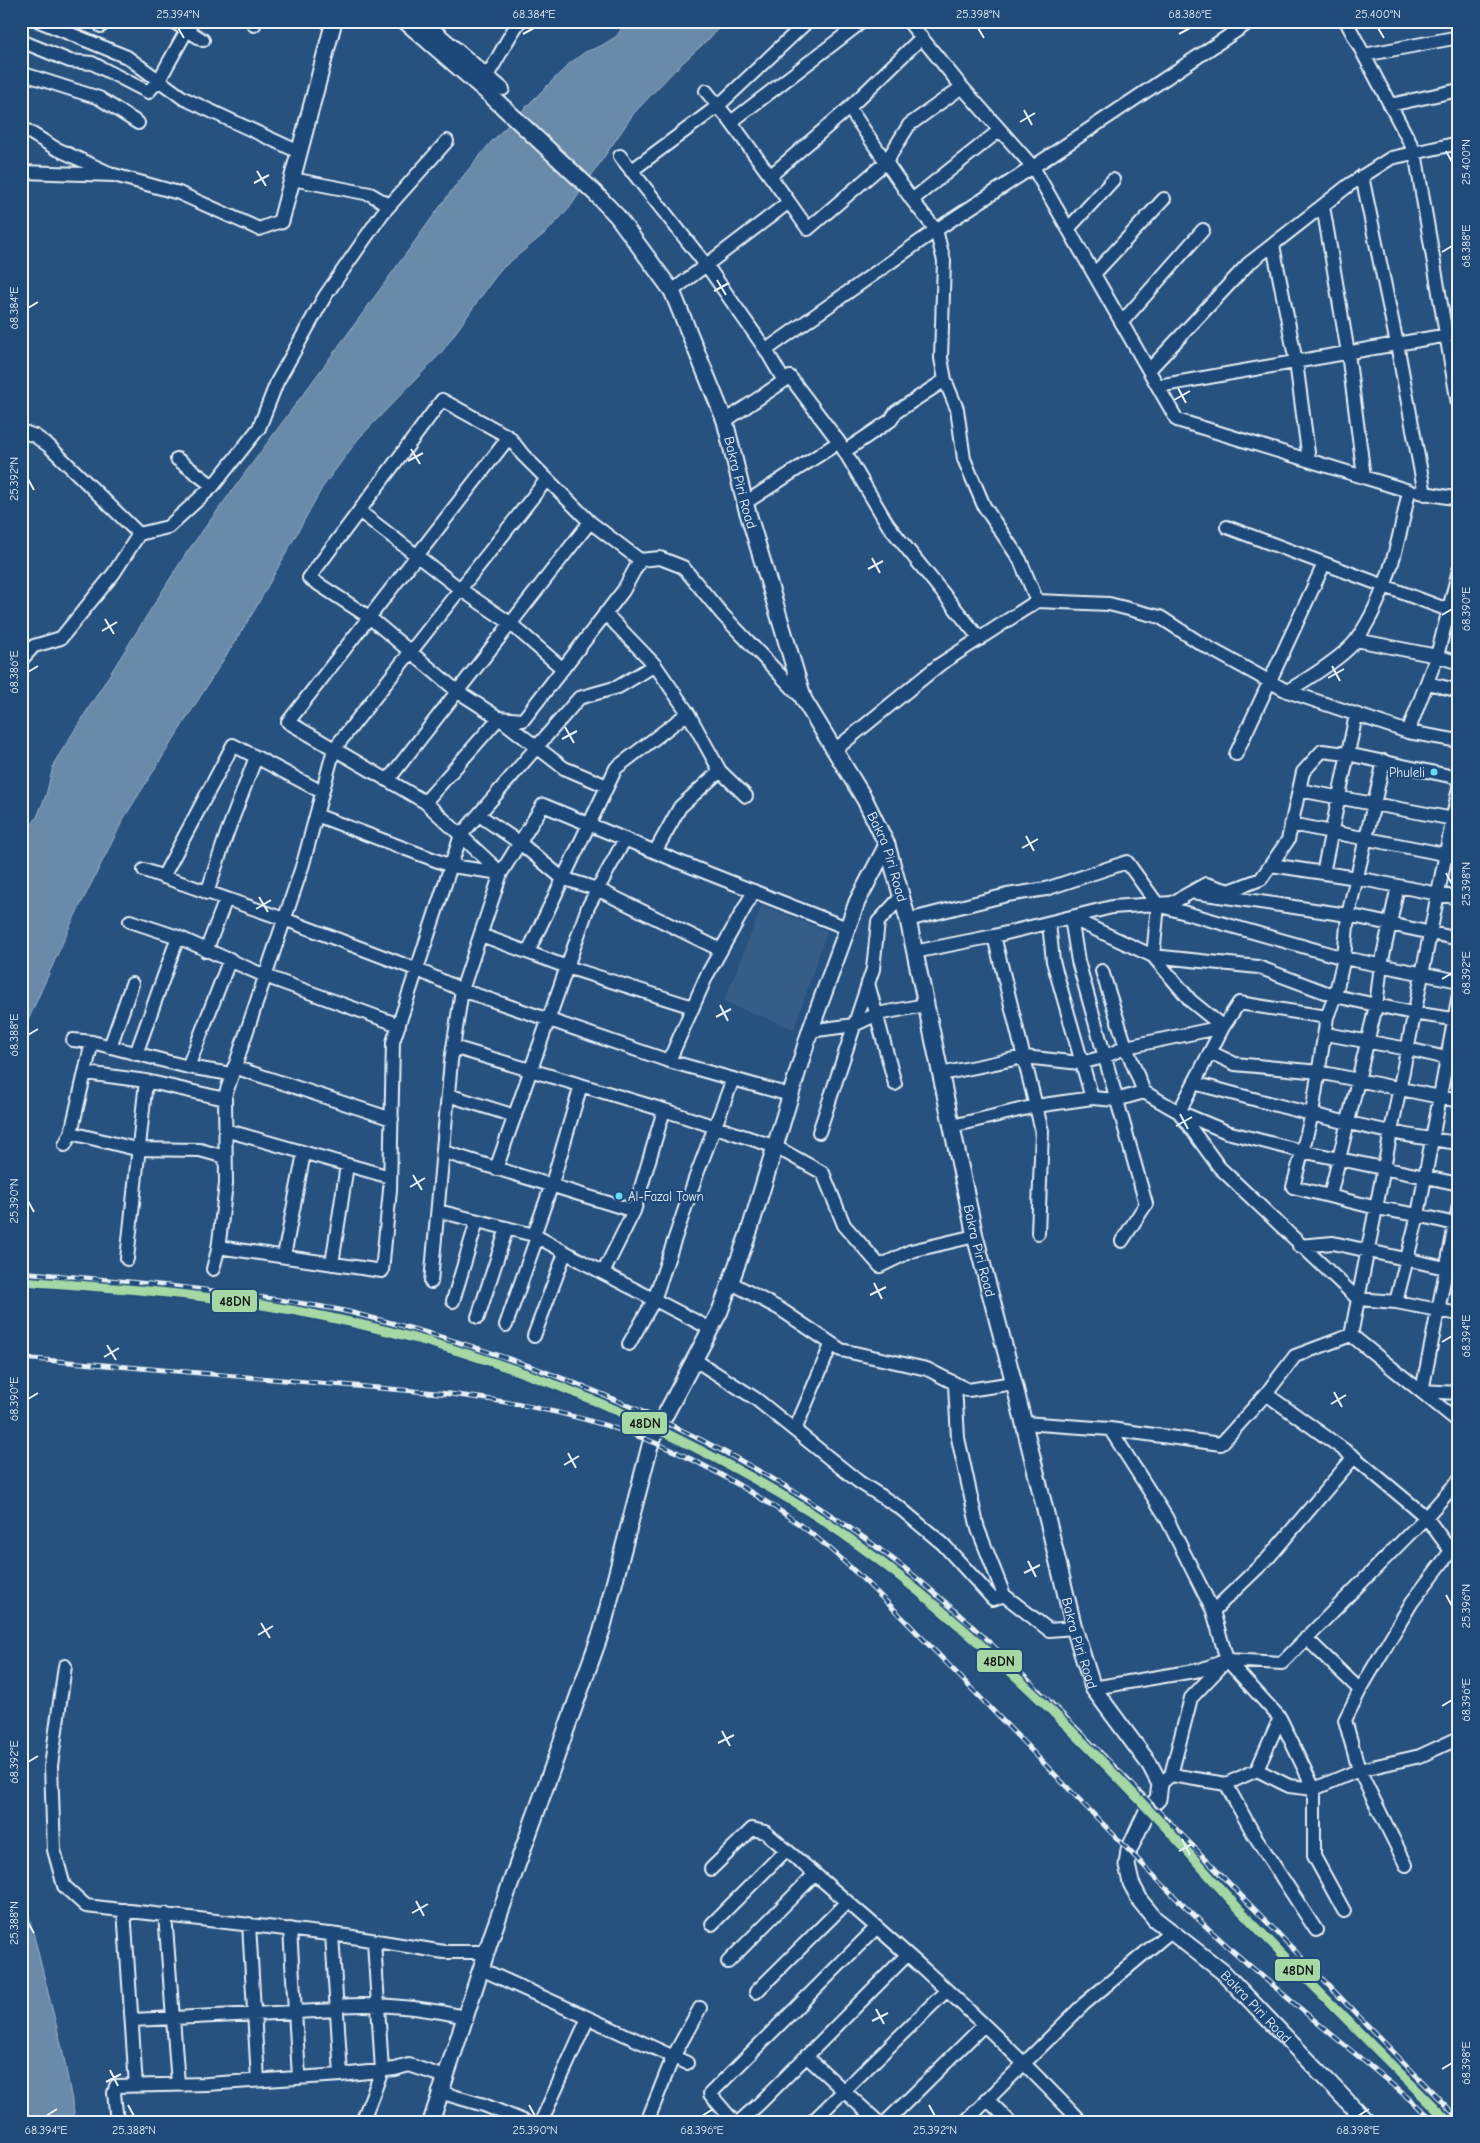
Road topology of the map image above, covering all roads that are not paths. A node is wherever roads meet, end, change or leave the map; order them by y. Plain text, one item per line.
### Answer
1 (39, 21) edge
2 (172, 21) edge
3 (334, 21) edge
4 (405, 21) edge
5 (424, 21) edge
6 (520, 21) edge
7 (808, 21) edge
8 (863, 21) edge
9 (908, 21) edge
10 (1252, 21) edge
11 (1346, 21) edge
12 (189, 26) edge
13 (1459, 37) edge
14 (921, 38) junction
15 (203, 40) dead end
16 (21, 41) edge
17 (1364, 55) junction
18 (21, 73) edge
19 (487, 75) junction
20 (159, 80) junction
21 (962, 87) junction
22 (503, 89) dead end
23 (1459, 90) edge
24 (706, 91) dead end
25 (1390, 105) junction
26 (718, 106) junction
27 (849, 108) junction
28 (731, 122) junction
29 (138, 123) dead end
30 (21, 126) edge
31 (1000, 130) junction
32 (447, 141) dead end
33 (1459, 143) edge
34 (299, 152) junction
35 (1415, 152) junction
36 (620, 156) dead end
37 (886, 162) junction
38 (1033, 167) junction
39 (632, 171) junction
40 (21, 172) edge
41 (114, 175) junction
42 (770, 176) junction
43 (1362, 176) junction
44 (292, 179) junction
45 (1113, 180) dead end
46 (1164, 199) dead end
47 (912, 200) junction
48 (789, 202) junction
49 (390, 205) junction
50 (1322, 206) junction
51 (281, 220) joint
52 (1068, 229) junction
53 (936, 230) junction
54 (1203, 230) dead end
55 (1273, 245) junction
56 (706, 266) junction
57 (1094, 274) junction
58 (672, 291) junction
59 (1122, 322) junction
60 (1452, 334) edge
61 (1397, 344) junction
62 (766, 350) junction
63 (1348, 353) junction
64 (1296, 362) junction
65 (1149, 370) junction
66 (784, 380) junction
67 (945, 380) junction
68 (1158, 386) junction
69 (1459, 410) edge
70 (725, 422) junction
71 (21, 431) edge
72 (509, 437) junction
73 (842, 447) junction
74 (178, 459) dead end
75 (1308, 460) junction
76 (1364, 477) junction
77 (546, 479) junction
78 (213, 486) junction
79 (1409, 491) junction
80 (1425, 494) junction
81 (1459, 499) edge
82 (746, 503) junction
83 (359, 510) junction
84 (590, 522) junction
85 (1227, 527) dead end
86 (139, 534) junction
87 (417, 554) junction
88 (640, 560) junction
89 (1324, 564) junction
90 (1459, 570) edge
91 (1383, 586) junction
92 (460, 589) junction
93 (1037, 601) junction
94 (1453, 612) edge
95 (605, 614) junction
96 (368, 617) junction
97 (510, 623) junction
98 (980, 639) junction
99 (1356, 640) junction
100 (411, 652) junction
101 (1436, 656) junction
102 (21, 660) edge
103 (1459, 663) edge
104 (655, 665) junction
105 (563, 669) junction
106 (1270, 682) junction
107 (1428, 682) junction
108 (457, 691) junction
109 (1287, 691) junction
110 (1459, 691) edge
111 (804, 700) junction
112 (688, 713) junction
113 (1356, 715) junction
114 (499, 718) junction
115 (1408, 732) junction
116 (1459, 741) edge
117 (536, 748) junction
118 (836, 748) junction
119 (334, 749) junction
120 (1236, 754) dead end
121 (1347, 754) junction
122 (256, 757) junction
123 (1384, 761) junction
124 (720, 771) junction
125 (1459, 778) edge
126 (388, 780) junction
127 (607, 786) junction
128 (1459, 787) edge
129 (1299, 790) junction
130 (322, 792) junction
131 (746, 796) dead end
132 (1338, 798) junction
133 (425, 802) junction
134 (1376, 804) junction
135 (316, 815) junction
136 (479, 815) junction
137 (1455, 819) edge
138 (588, 824) junction
139 (1291, 824) junction
140 (1331, 833) junction
141 (461, 835) junction
142 (625, 839) junction
143 (1367, 840) junction
144 (520, 842) junction
145 (887, 844) junction
146 (655, 852) junction
147 (1445, 854) junction
148 (1459, 857) edge
149 (1271, 865) junction
150 (451, 866) junction
151 (144, 870) dead end
152 (501, 873) junction
153 (1323, 873) junction
154 (163, 877) junction
155 (562, 878) junction
156 (1357, 878) junction
157 (1398, 886) junction
158 (597, 889) junction
159 (754, 891) junction
160 (207, 892) junction
161 (1192, 892) junction
162 (1437, 893) junction
163 (901, 897) junction
164 (1459, 898) edge
165 (226, 899) junction
166 (1158, 905) junction
167 (1348, 916) junction
168 (1071, 918) junction
169 (284, 919) junction
170 (908, 920) junction
171 (130, 921) dead end
172 (1049, 924) junction
173 (1390, 926) junction
174 (847, 928) junction
175 (1429, 933) junction
176 (481, 934) junction
177 (994, 936) junction
178 (178, 938) junction
179 (1459, 940) edge
180 (721, 950) junction
181 (206, 951) junction
182 (528, 952) junction
183 (914, 952) junction
184 (1153, 956) junction
185 (1344, 958) junction
186 (230, 960) junction
187 (1381, 965) junction
188 (567, 967) junction
189 (418, 970) junction
190 (1102, 970) dead end
191 (1422, 974) junction
192 (265, 976) junction
193 (1459, 981) edge
194 (868, 983) junction
195 (132, 984) dead end
196 (462, 990) junction
197 (1459, 994) edge
198 (1336, 996) junction
199 (924, 1005) junction
200 (1376, 1006) junction
201 (693, 1007) junction
202 (1413, 1013) junction
203 (877, 1014) junction
204 (1327, 1017) junction
205 (548, 1019) junction
206 (1457, 1019) edge
207 (399, 1025) junction
208 (854, 1025) junction
209 (1223, 1027) junction
210 (810, 1031) junction
211 (1326, 1034) junction
212 (73, 1040) dead end
213 (92, 1042) junction
214 (1367, 1042) junction
215 (110, 1047) junction
216 (453, 1047) junction
217 (1126, 1047) junction
218 (1408, 1049) junction
219 (1210, 1052) junction
220 (136, 1054) junction
221 (1024, 1057) junction
222 (1104, 1057) junction
223 (1453, 1060) edge
224 (669, 1061) junction
225 (1080, 1063) junction
226 (188, 1067) junction
227 (232, 1070) junction
228 (531, 1070) junction
229 (1319, 1072) junction
230 (86, 1073) junction
231 (940, 1074) junction
232 (733, 1079) junction
233 (146, 1081) junction
234 (1356, 1081) junction
235 (1194, 1083) junction
236 (895, 1084) dead end
237 (581, 1086) junction
238 (1401, 1089) junction
239 (1144, 1092) junction
240 (448, 1095) junction
241 (790, 1096) junction
242 (1092, 1098) junction
243 (1439, 1098) junction
244 (225, 1099) junction
245 (1116, 1100) junction
246 (1459, 1101) edge
247 (1036, 1106) junction
248 (664, 1110) junction
249 (1179, 1112) junction
250 (1312, 1114) junction
251 (515, 1116) junction
252 (392, 1120) junction
253 (1348, 1121) junction
254 (952, 1126) junction
255 (714, 1128) junction
256 (225, 1130) junction
257 (1392, 1131) junction
258 (819, 1132) dead end
259 (71, 1133) junction
260 (1432, 1140) junction
261 (1459, 1143) edge
262 (65, 1145) dead end
263 (776, 1147) junction
264 (139, 1149) junction
265 (1301, 1151) junction
266 (444, 1152) junction
267 (304, 1153) junction
268 (225, 1156) junction
269 (1339, 1160) junction
270 (347, 1165) junction
271 (496, 1169) junction
272 (1385, 1170) junction
273 (390, 1177) junction
274 (1425, 1177) junction
275 (1459, 1184) edge
276 (551, 1187) junction
277 (1330, 1196) junction
278 (1459, 1205) edge
279 (1377, 1208) junction
280 (438, 1211) junction
281 (634, 1211) junction
282 (1418, 1215) junction
283 (477, 1221) junction
284 (1457, 1225) edge
285 (507, 1228) junction
286 (1038, 1232) dead end
287 (535, 1236) junction
288 (975, 1236) junction
289 (1122, 1240) dead end
290 (218, 1246) junction
291 (1299, 1246) junction
292 (1367, 1251) junction
293 (565, 1252) junction
294 (284, 1256) junction
295 (127, 1259) dead end
296 (1407, 1260) junction
297 (332, 1264) junction
298 (1446, 1268) junction
299 (213, 1269) dead end
300 (1459, 1270) edge
301 (603, 1273) junction
302 (432, 1282) dead end
303 (730, 1282) junction
304 (1358, 1298) junction
305 (654, 1300) junction
306 (453, 1301) dead end
307 (1396, 1302) junction
308 (1436, 1309) junction
309 (1459, 1314) edge
310 (478, 1317) dead end
311 (506, 1325) dead end
312 (711, 1329) junction
313 (1351, 1334) junction
314 (534, 1336) dead end
315 (629, 1344) dead end
316 (831, 1345) junction
317 (695, 1360) junction
318 (1014, 1383) junction
319 (955, 1385) junction
320 (1422, 1392) junction
321 (1459, 1393) edge
322 (1266, 1394) junction
323 (1459, 1422) edge
324 (1024, 1423) junction
325 (1110, 1429) junction
326 (795, 1430) junction
327 (1354, 1457) junction
328 (1459, 1480) edge
329 (1426, 1516) junction
330 (1004, 1594) junction
331 (1213, 1611) junction
332 (1074, 1628) junction
333 (1306, 1638) junction
334 (1227, 1660) junction
335 (65, 1666) dead end
336 (1093, 1688) junction
337 (1360, 1690) junction
338 (1280, 1718) junction
339 (1459, 1738) edge
340 (1257, 1770) junction
341 (1359, 1770) junction
342 (1166, 1780) junction
343 (1226, 1784) junction
344 (1314, 1789) junction
345 (786, 1850) junction
346 (1406, 1865) dead end
347 (711, 1869) dead end
348 (814, 1875) junction
349 (847, 1902) junction
350 (124, 1910) junction
351 (1344, 1911) dead end
352 (165, 1914) junction
353 (249, 1924) junction
354 (712, 1924) dead end
355 (876, 1928) junction
356 (290, 1929) junction
357 (1316, 1930) dead end
358 (1171, 1931) junction
359 (332, 1934) junction
360 (374, 1941) junction
361 (486, 1952) junction
362 (907, 1955) junction
363 (728, 1962) dead end
364 (481, 1969) junction
365 (946, 1990) junction
366 (756, 1992) dead end
367 (378, 2004) junction
368 (337, 2008) junction
369 (700, 2008) dead end
370 (295, 2012) junction
371 (254, 2014) junction
372 (465, 2017) junction
373 (173, 2018) junction
374 (588, 2018) junction
375 (132, 2020) junction
376 (984, 2025) junction
377 (806, 2056) junction
378 (674, 2057) junction
379 (687, 2063) dead end
380 (1025, 2063) junction
381 (382, 2071) junction
382 (342, 2074) junction
383 (299, 2078) junction
384 (445, 2078) junction
385 (258, 2080) junction
386 (178, 2084) junction
387 (136, 2086) junction
388 (844, 2091) junction
389 (439, 2092) junction
390 (987, 2099) junction
391 (117, 2122) edge
392 (362, 2122) edge
393 (431, 2122) edge
394 (526, 2122) edge
395 (541, 2122) edge
396 (647, 2122) edge
397 (734, 2122) edge
398 (738, 2122) edge
399 (812, 2122) edge
400 (878, 2122) edge
401 (886, 2122) edge
402 (965, 2122) edge
403 (1010, 2122) edge
404 (1082, 2122) edge
405 (1367, 2122) edge

1 - 20 street
2 - 12 street
3 - 34 street
4 - 58 street, Bakra Piri Road
5 - 19 street
6 - 19 street
7 - 26 street
8 - 28 street
9 - 14 street
10 - 38 street
11 - 17 street
12 - 15 street
12 - 20 street
13 - 17 street
14 - 21 street
14 - 27 street
16 - 20 street
17 - 25 street
18 - 29 street
19 - 22 street
20 - 34 street
21 - 31 street
21 - 37 street
23 - 25 street
24 - 26 street
25 - 35 street
26 - 28 street
26 - 39 street
27 - 37 street
27 - 42 street
28 - 42 street
30 - 41 street
31 - 38 street
31 - 47 street
32 - 49 street
33 - 35 street
34 - 44 street
35 - 43 street
35 - 60 street
36 - 39 street
37 - 47 street
37 - 48 street
38 - 52 street
38 - 53 street
39 - 56 street
40 - 41 street
41 - 51 street
42 - 48 street
43 - 50 street
43 - 61 street
44 - 49 street
44 - 51 street
45 - 52 street
46 - 57 street
47 - 53 street
48 - 56 street
49 - 78 street
50 - 55 street
50 - 63 street
52 - 57 street
53 - 62 street
53 - 67 street
54 - 59 street
55 - 64 street
55 - 65 street
56 - 58 street
56 - 62 street
57 - 59 street
58 - 70 street, Bakra Piri Road
59 - 65 street
60 - 61 street
60 - 69 street
61 - 63 street
61 - 80 street
62 - 66 street
63 - 64 street
63 - 76 street
64 - 68 street
64 - 75 street
65 - 68 street
66 - 70 street
66 - 73 street
67 - 73 street
67 - 93 street
68 - 75 street
70 - 82 street, Bakra Piri Road
71 - 86 street
72 - 77 street
72 - 83 street
72 - 87 street
73 - 82 street
73 - 98 street
74 - 78 street
75 - 76 street
76 - 79 street
77 - 84 street
77 - 92 street
78 - 86 street
79 - 80 street
79 - 91 street
80 - 81 street
82 - 111 street, Bakra Piri Road
83 - 87 street
83 - 96 street
84 - 88 street
84 - 97 street
85 - 89 street
86 - 102 street
87 - 92 street
87 - 96 street
88 - 95 street
88 - 111 street
89 - 91 street
89 - 106 street
90 - 94 street
91 - 94 street
91 - 99 street
92 - 97 street
92 - 100 street
93 - 98 street
93 - 106 street
94 - 101 street
95 - 104 street
95 - 105 street
96 - 100 street
96 - 119 street
97 - 105 street
97 - 108 street
98 - 118 street
99 - 101 street
99 - 109 street
100 - 108 street
100 - 119 street
101 - 103 street
101 - 107 street
104 - 112 street
104 - 117 street
105 - 114 street
106 - 109 street
106 - 120 street
107 - 110 street
107 - 115 street
108 - 114 street
108 - 126 street
109 - 113 street
111 - 118 street, Bakra Piri Road
112 - 124 street
112 - 127 street
113 - 115 street
113 - 121 street
114 - 117 street
114 - 133 street
115 - 116 street
117 - 127 street
117 - 136 street
118 - 145 street, Bakra Piri Road
119 - 126 street
119 - 130 street
121 - 123 street
121 - 129 street
121 - 132 street
122 - 130 street
122 - 154 street
122 - 160 street
123 - 125 street
123 - 134 street
124 - 131 street
124 - 146 street
126 - 133 street
127 - 138 street
128 - 137 street
129 - 132 street
129 - 139 street
130 - 135 street
132 - 134 street
132 - 140 street
133 - 141 street
134 - 137 street
134 - 143 street
135 - 150 street
135 - 169 street
136 - 141 street
136 - 144 street
137 - 147 street
138 - 142 street
138 - 144 street
138 - 155 street
139 - 140 street
139 - 149 street
140 - 143 street
140 - 153 street
141 - 150 street
141 - 152 street
142 - 146 street
142 - 158 street
143 - 147 street
143 - 156 street
144 - 152 street
144 - 155 street
145 - 163 street, Bakra Piri Road
145 - 174 street
146 - 159 street
147 - 148 street
147 - 162 street
149 - 153 street
149 - 161 street
150 - 152 street
150 - 189 street
151 - 154 street
152 - 176 street
153 - 156 street
154 - 160 street
155 - 158 street
155 - 182 street
156 - 157 street
156 - 167 street
157 - 162 street
157 - 173 street
158 - 180 street
158 - 188 street
159 - 174 street
159 - 180 street
160 - 165 street
161 - 166 street
161 - 167 street
162 - 164 street
162 - 175 street
163 - 170 street, Bakra Piri Road
163 - 194 street
165 - 169 street
165 - 181 street
166 - 168 street
166 - 170 street
166 - 184 street
166 - 185 street
167 - 173 street
167 - 185 street
168 - 172 street
168 - 184 street
168 - 222 street
169 - 189 street
169 - 192 street
170 - 183 street, Bakra Piri Road
171 - 178 street
172 - 177 street
172 - 225 street
173 - 175 street
173 - 187 street
174 - 210 street
175 - 179 street
175 - 191 street
176 - 182 street
176 - 196 street
177 - 183 street
177 - 221 street
178 - 181 street
178 - 220 street
180 - 201 street
181 - 186 street
182 - 188 street
183 - 199 street, Bakra Piri Road
184 - 198 street
184 - 209 street
185 - 187 street
185 - 198 street
186 - 192 street
186 - 226 street
187 - 191 street
187 - 200 street
188 - 201 street
188 - 205 street
189 - 196 street
189 - 207 street
190 - 217 street
191 - 193 street
191 - 202 street
192 - 207 street
192 - 227 street
194 - 203 street
194 - 208 street
195 - 215 street
196 - 205 street
196 - 216 street
197 - 206 street
198 - 200 street
198 - 204 street
199 - 203 street
199 - 231 street, Bakra Piri Road
200 - 202 street
200 - 214 street
201 - 224 street
202 - 206 street
202 - 218 street
203 - 208 street
203 - 236 street
204 - 209 street
204 - 211 street
205 - 224 street
205 - 228 street
206 - 223 street
207 - 252 street
208 - 210 street
208 - 258 street
209 - 217 street
209 - 219 street
210 - 241 street
211 - 214 street
211 - 229 street
212 - 213 street
213 - 215 street
213 - 230 street
214 - 218 street
214 - 234 street
215 - 220 street
216 - 228 street
216 - 240 street
217 - 222 street
217 - 239 street
218 - 223 street
218 - 238 street
219 - 229 street
219 - 235 street
220 - 226 street
221 - 225 street
221 - 231 street
221 - 247 street
222 - 225 street
222 - 245 street
223 - 243 street
224 - 232 street
225 - 242 street
226 - 227 street
227 - 244 street
227 - 252 street
228 - 237 street
228 - 251 street
229 - 234 street
229 - 250 street
230 - 233 street
230 - 259 street
231 - 254 street, Bakra Piri Road
232 - 241 street
232 - 255 street
233 - 244 street
233 - 264 street
234 - 238 street
234 - 253 street
235 - 249 street
235 - 250 street
237 - 248 street
237 - 276 street
238 - 243 street
238 - 257 street
239 - 245 street
239 - 249 street
240 - 251 street
240 - 266 street
241 - 263 street
242 - 245 street
242 - 247 street
243 - 246 street
243 - 260 street
244 - 256 street
245 - 289 street
247 - 254 street
247 - 286 street
248 - 255 street
248 - 281 street
249 - 265 street
249 - 291 street
250 - 253 street
250 - 265 street
251 - 271 street
252 - 273 street
253 - 257 street
253 - 269 street
254 - 288 street, Bakra Piri Road
255 - 263 street
255 - 305 street
256 - 267 street
256 - 268 street
257 - 260 street
257 - 272 street
259 - 262 street
259 - 264 street
260 - 261 street
260 - 274 street
263 - 288 street
263 - 303 street
264 - 268 street
264 - 295 street
265 - 269 street
265 - 277 street
266 - 271 street
266 - 280 street
267 - 270 street
267 - 294 street
268 - 290 street
269 - 272 street
269 - 277 street
270 - 273 street
270 - 297 street
271 - 276 street
272 - 274 street
272 - 279 street
273 - 297 street
274 - 275 street
274 - 282 street
276 - 281 street
276 - 287 street
277 - 279 street
278 - 284 street
279 - 282 street
279 - 292 street
280 - 283 street
280 - 302 street
281 - 301 street
282 - 284 street
282 - 296 street
283 - 285 street
283 - 306 street
284 - 298 street
285 - 287 street
285 - 310 street
287 - 293 street
287 - 311 street
288 - 318 street, Bakra Piri Road
290 - 294 street
290 - 299 street
291 - 292 street
291 - 304 street
292 - 296 street
292 - 304 street
293 - 301 street
293 - 314 street
294 - 297 street
296 - 298 street
296 - 307 street
298 - 300 street
298 - 308 street
301 - 305 street
303 - 312 street
303 - 316 street
304 - 307 street
304 - 313 street
305 - 312 street
305 - 315 street
307 - 308 street
308 - 309 street
308 - 320 street
312 - 317 street
313 - 320 street
313 - 322 street
316 - 319 street
316 - 326 street
317 - 326 street
317 - 361 street
318 - 319 street
318 - 324 street, Bakra Piri Road
319 - 330 street
320 - 321 street
320 - 323 street
322 - 325 street
322 - 327 street
324 - 325 street
324 - 332 street, Bakra Piri Road
325 - 331 street
326 - 330 street
327 - 329 street
327 - 331 street
328 - 329 street
329 - 333 street
329 - 337 street
330 - 332 street
331 - 334 street
332 - 336 street, Bakra Piri Road
333 - 334 street
333 - 337 street
334 - 336 street
334 - 338 street
334 - 342 street
335 - 350 street
336 - 342 street, Bakra Piri Road
337 - 341 street
338 - 340 street
338 - 344 street
339 - 341 street
340 - 343 street
340 - 344 street
341 - 344 street
341 - 346 street
342 - 343 street
342 - 358 street, Bakra Piri Road
343 - 357 street
344 - 351 street
345 - 347 street
345 - 348 street
345 - 354 street
348 - 349 street
348 - 363 street
349 - 355 street
349 - 366 street
350 - 352 street
350 - 375 street
352 - 353 street
352 - 373 street
353 - 356 street
353 - 371 street
355 - 362 street
355 - 397 street
356 - 359 street
356 - 370 street
358 - 380 street
358 - 405 street, Bakra Piri Road
359 - 360 street
359 - 368 street
360 - 361 street
360 - 367 street
361 - 364 street
362 - 365 street
362 - 377 street
364 - 372 street
364 - 374 street
365 - 376 street
365 - 388 street
367 - 368 street
367 - 372 street
367 - 381 street
368 - 370 street
368 - 382 street
369 - 378 street
370 - 371 street
370 - 383 street
371 - 373 street
371 - 385 street
372 - 384 street
373 - 375 street
373 - 386 street
374 - 378 street
374 - 395 street
375 - 387 street
376 - 380 street
376 - 401 street
377 - 388 street
377 - 398 street
378 - 379 street
378 - 396 street
380 - 390 street
380 - 404 street
381 - 382 street
381 - 384 street
381 - 392 street
382 - 383 street
383 - 385 street
384 - 389 street
385 - 386 street
386 - 387 street
387 - 391 street
388 - 399 street
388 - 400 street
389 - 393 street
389 - 394 street
390 - 402 street
390 - 403 street

